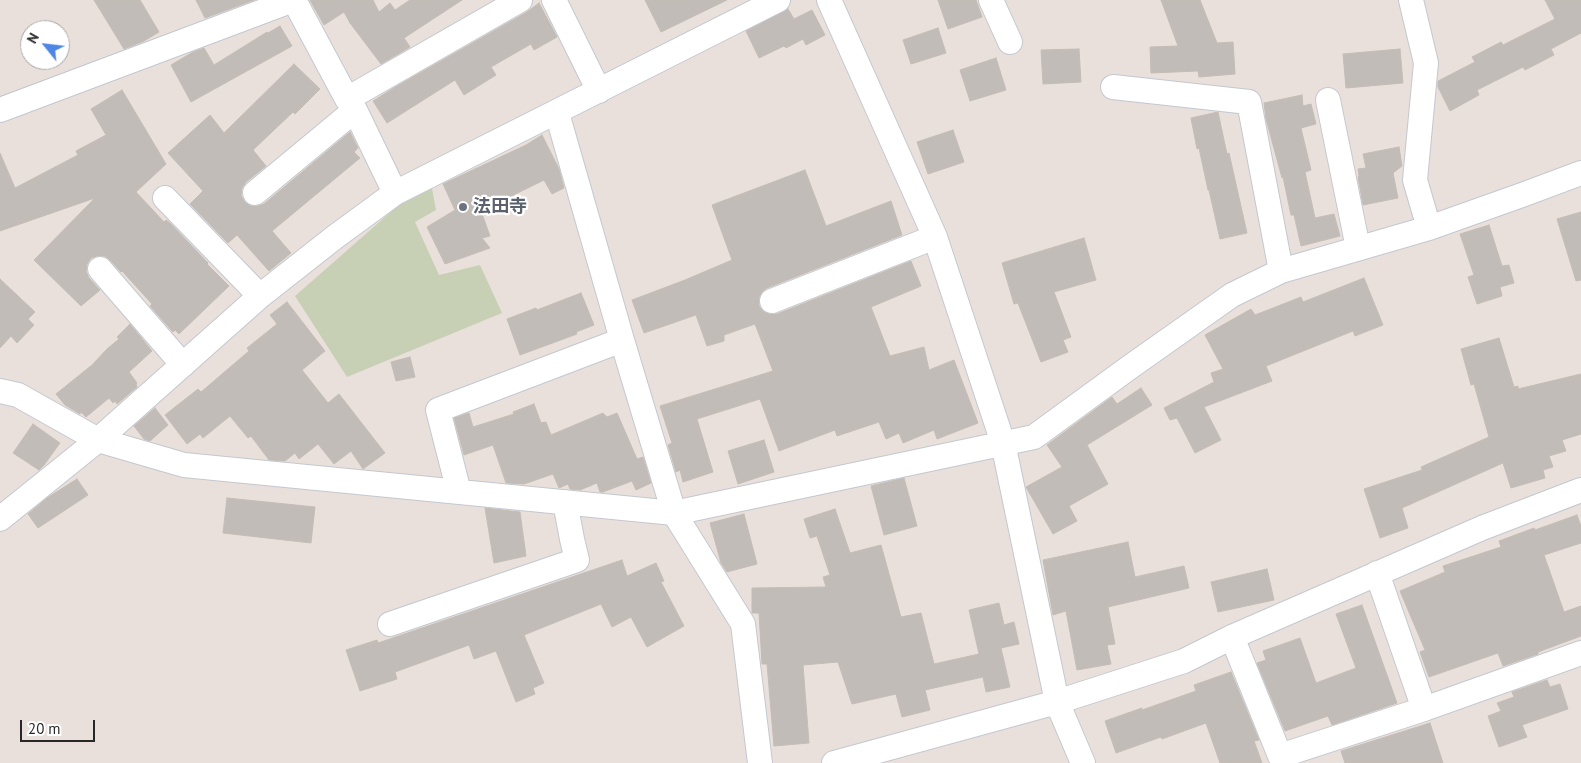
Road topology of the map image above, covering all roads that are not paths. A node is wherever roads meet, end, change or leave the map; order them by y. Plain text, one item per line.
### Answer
1 (294, 0) edge
2 (520, 0) edge
3 (554, 0) edge
4 (778, 0) edge
5 (829, 0) edge
6 (991, 0) edge
7 (1411, 0) edge
8 (1010, 42) dead end
9 (1113, 88) dead end
10 (599, 91) junction
11 (1328, 100) dead end
12 (351, 104) junction
13 (0, 110) edge
14 (557, 113) junction
15 (1581, 172) edge
16 (255, 193) dead end
17 (395, 193) junction
18 (165, 198) dead end
19 (1429, 228) junction
20 (935, 237) junction
21 (1358, 248) junction
22 (100, 270) dead end
23 (1281, 271) junction
24 (260, 296) junction
25 (772, 301) dead end
26 (622, 340) junction
27 (183, 365) junction
28 (0, 391) edge
29 (98, 440) junction
30 (1003, 443) junction
31 (1581, 490) edge
32 (459, 492) junction
33 (565, 502) junction
34 (674, 513) junction
35 (0, 519) edge
36 (1377, 573) junction
37 (390, 624) dead end
38 (1232, 637) junction
39 (1581, 653) edge
40 (1057, 702) junction
41 (1424, 709) junction
42 (760, 763) edge
43 (834, 763) edge
44 (1083, 763) edge

1 - 12 street
1 - 13 street
2 - 12 street
3 - 10 street
4 - 10 street
5 - 20 street
6 - 8 street
7 - 19 street
9 - 23 street
10 - 14 street
11 - 21 street
12 - 16 street
12 - 17 street
14 - 17 street
14 - 26 street
15 - 19 street
17 - 24 street
18 - 24 street
19 - 21 street
20 - 25 street
20 - 30 street
21 - 23 street
22 - 27 street
23 - 30 street
24 - 27 street
26 - 32 street
26 - 34 street
27 - 29 street
28 - 29 street
29 - 32 street
29 - 35 street
30 - 34 street
30 - 40 street
31 - 36 street
32 - 33 street
33 - 34 street
33 - 37 street
34 - 42 street
36 - 38 street
36 - 41 street
38 - 40 street
38 - 41 street
39 - 41 street
40 - 43 street
40 - 44 street

